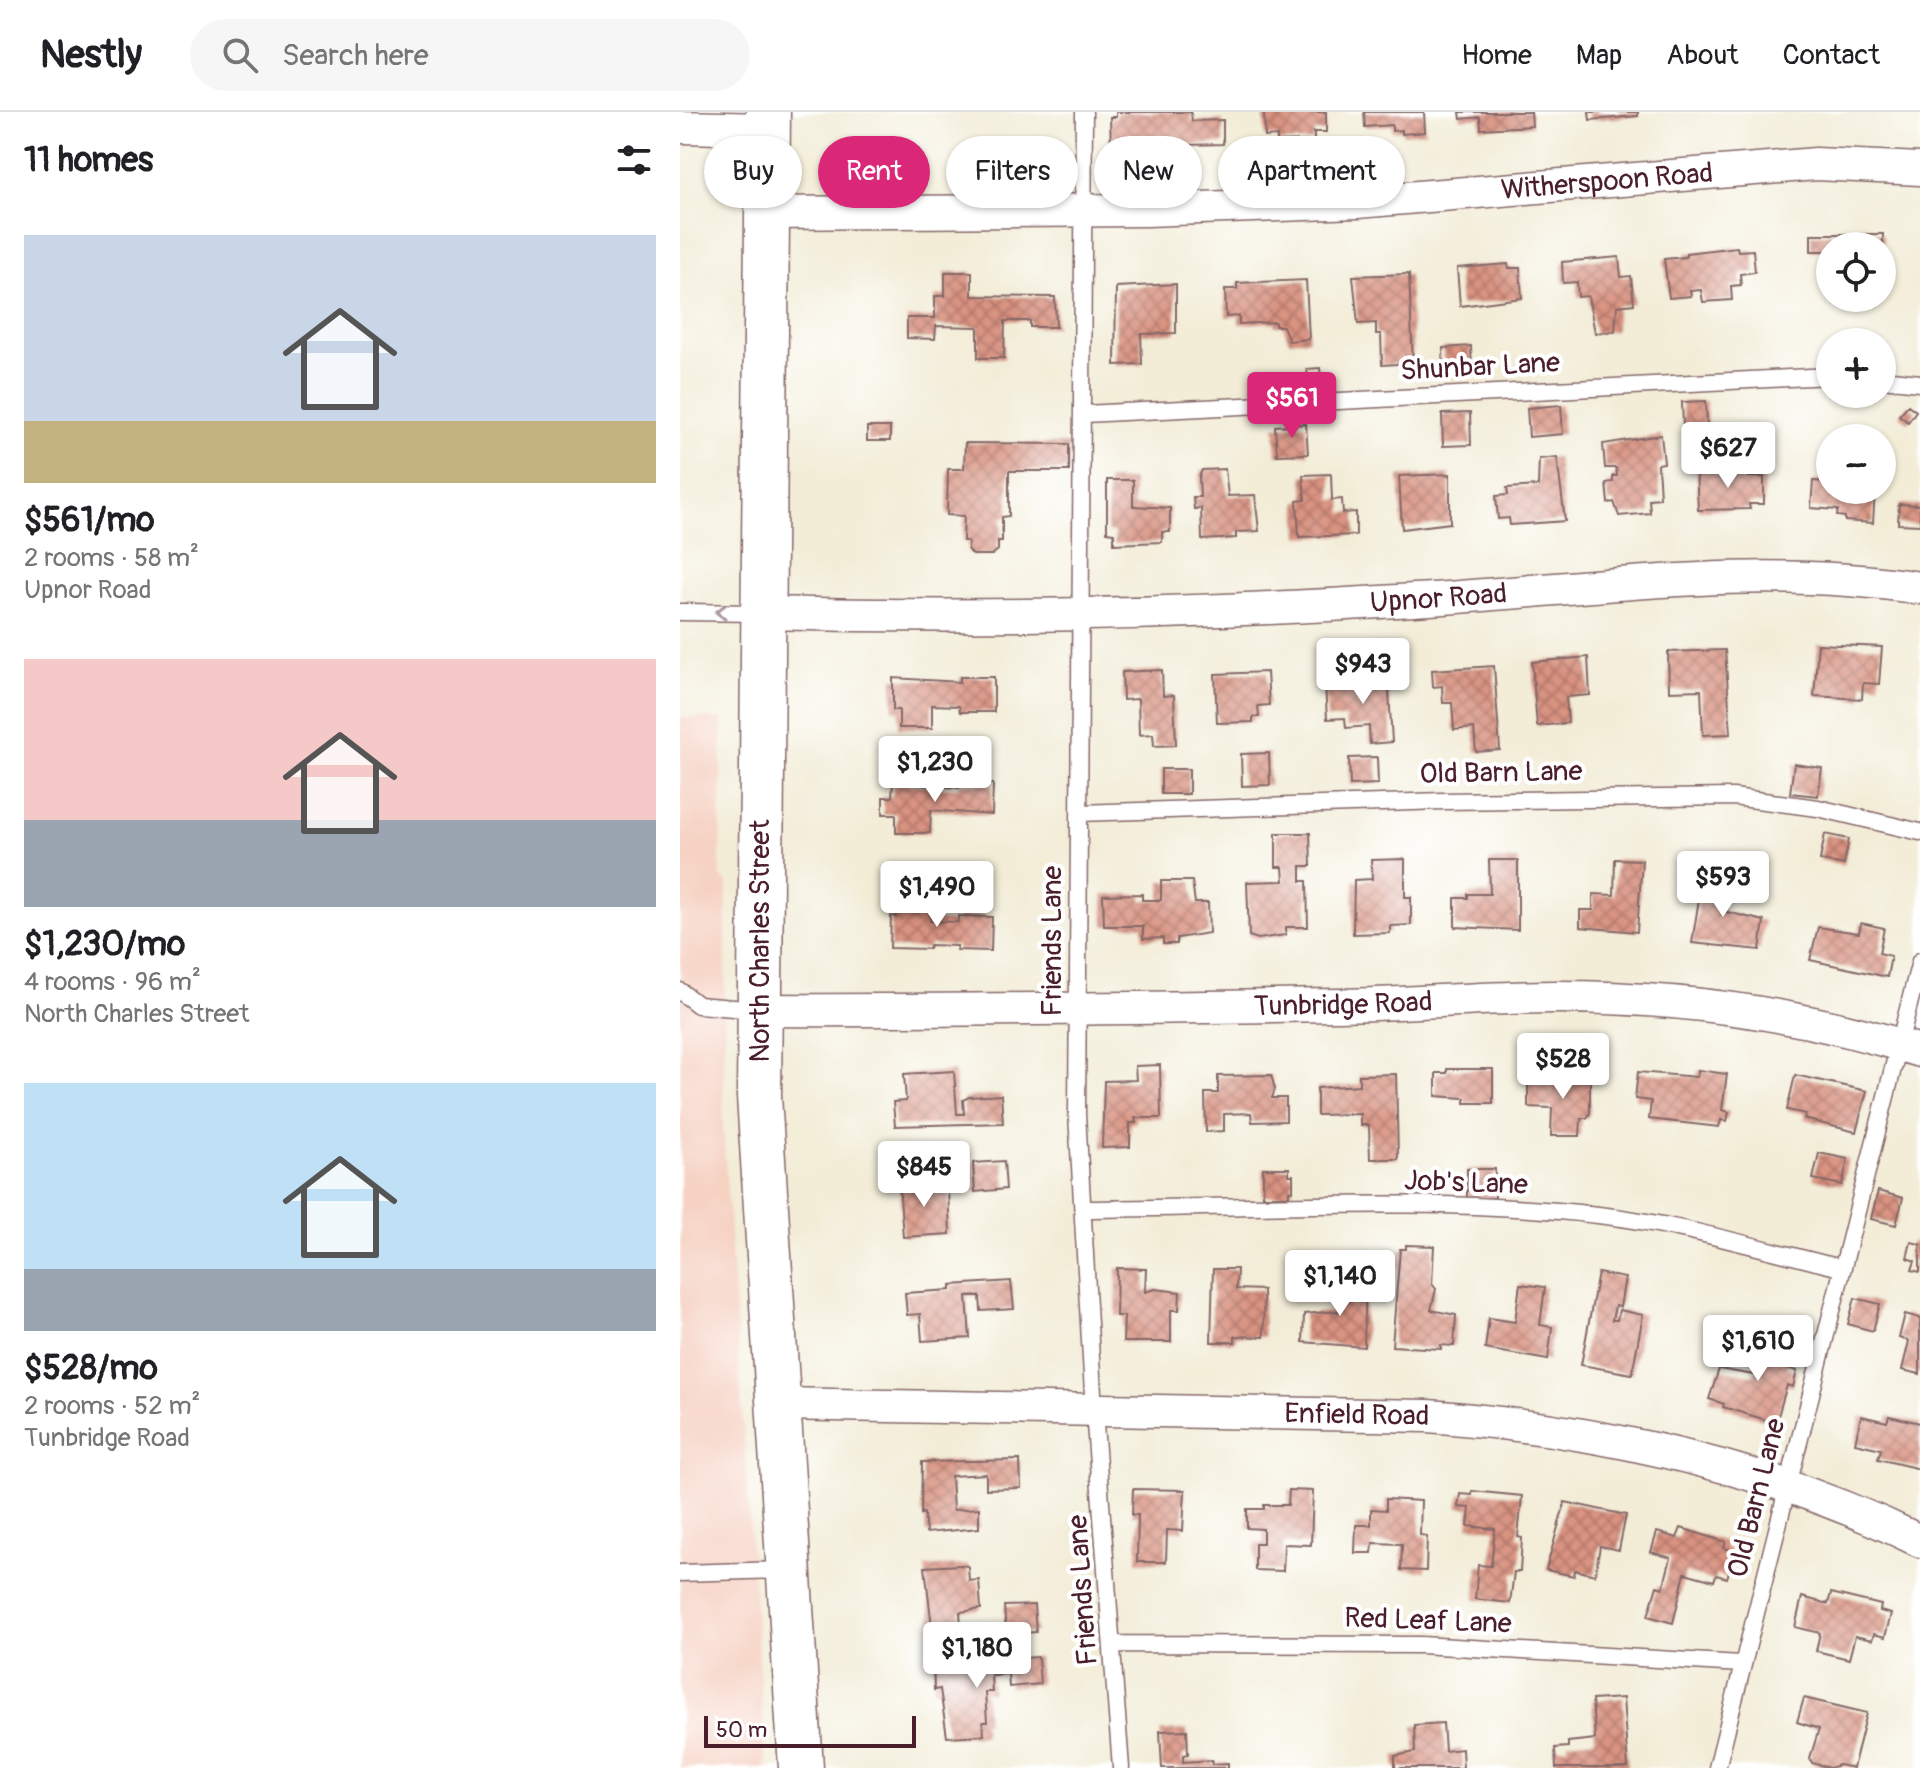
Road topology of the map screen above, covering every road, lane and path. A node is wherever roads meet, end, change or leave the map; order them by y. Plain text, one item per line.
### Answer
1 (1084, 112) edge
2 (768, 121) edge
3 (680, 127) edge
4 (1920, 169) edge
5 (1082, 210) junction
6 (766, 213) junction
7 (1816, 377) edge
8 (1896, 380) edge
9 (1920, 383) edge
10 (1084, 414) junction
11 (1920, 588) edge
12 (680, 612) edge
13 (763, 613) junction
14 (1081, 614) junction
15 (1079, 813) junction
16 (1920, 832) edge
17 (1920, 961) edge
18 (680, 991) edge
19 (1078, 1008) junction
20 (759, 1010) junction
21 (1909, 1047) edge
22 (1083, 1209) junction
23 (1841, 1268) junction
24 (777, 1404) junction
25 (1094, 1411) junction
26 (1788, 1485) junction
27 (1920, 1541) edge
28 (786, 1570) junction
29 (680, 1573) edge
30 (1113, 1644) junction
31 (1741, 1664) junction
32 (801, 1768) edge
33 (1121, 1768) edge
34 (1717, 1768) edge

1 - 5 lane, Friends Lane
2 - 3 street
2 - 6 main road, North Charles Street
4 - 5 street, Witherspoon Road
5 - 6 street, Witherspoon Road
5 - 10 lane, Friends Lane
6 - 13 main road, North Charles Street
7 - 10 lane, Shunbar Lane
8 - 9 lane
10 - 14 lane, Friends Lane
11 - 14 street, Upnor Road
13 -> 12 lane
13 - 14 street, Upnor Road
13 - 20 main road, North Charles Street
14 - 15 lane, Friends Lane
15 - 16 lane, Old Barn Lane
15 - 19 lane, Friends Lane
17 - 21 lane, Old Barn Lane
18 - 20 lane
19 - 20 street, Tunbridge Road
19 - 21 street, Tunbridge Road
19 - 22 lane, Friends Lane
20 - 24 main road, North Charles Street
21 - 23 lane, Old Barn Lane
22 - 23 lane, Job's Lane
22 - 25 lane, Friends Lane
23 - 26 lane, Old Barn Lane
24 - 25 street, Enfield Road
24 - 28 main road, North Charles Street
25 - 26 street, Enfield Road
25 - 30 lane, Friends Lane
26 - 27 street, Enfield Road
26 - 31 lane, Old Barn Lane
28 - 29 lane
28 - 32 main road, North Charles Street
30 - 31 lane, Red Leaf Lane
30 - 33 lane, Friends Lane
31 - 34 lane, Old Barn Lane

